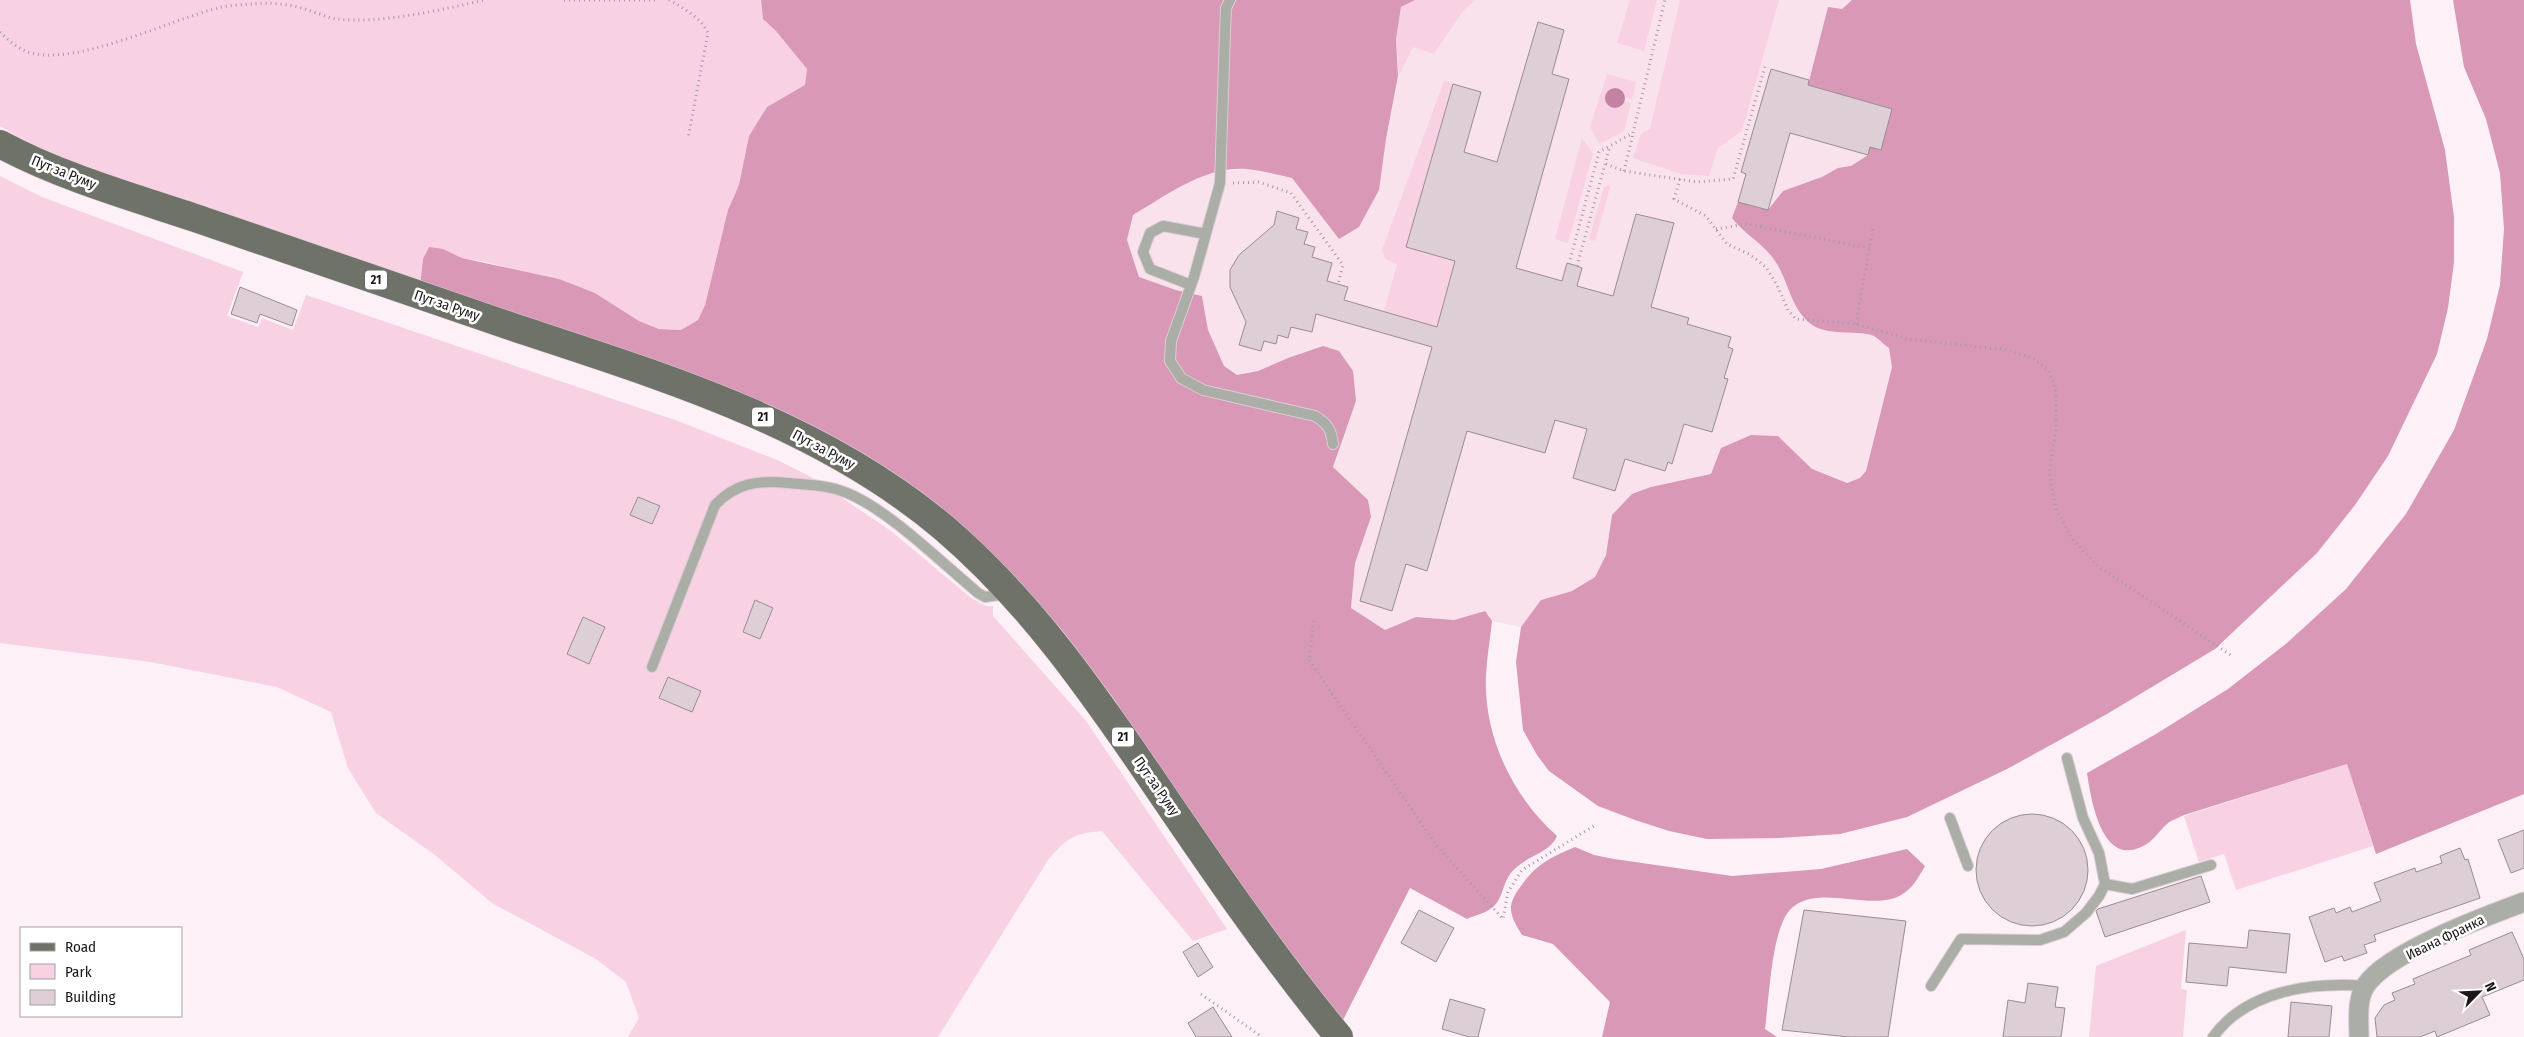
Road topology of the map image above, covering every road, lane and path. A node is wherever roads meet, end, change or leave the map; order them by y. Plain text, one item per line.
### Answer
1 (484, 0) edge
2 (564, 0) edge
3 (656, 0) edge
4 (669, 0) edge
5 (1230, 0) edge
6 (1665, 0) edge
7 (0, 32) edge
8 (1766, 62) dead end
9 (1633, 133) junction
10 (688, 138) dead end
11 (0, 144) edge
12 (1611, 146) junction
13 (1606, 164) junction
14 (1624, 171) junction
15 (1680, 180) junction
16 (1220, 183) junction
17 (1873, 227) dead end
18 (1716, 229) junction
19 (1206, 234) junction
20 (1869, 248) junction
21 (1569, 264) dead end
22 (1577, 266) dead end
23 (1338, 284) dead end
24 (1191, 285) junction
25 (1856, 324) junction
26 (1333, 444) dead end
27 (1012, 593) junction
28 (1314, 621) dead end
29 (2232, 656) dead end
30 (652, 667) dead end
31 (2067, 758) dead end
32 (1950, 818) dead end
33 (1597, 824) dead end
34 (2211, 865) dead end
35 (1968, 866) dead end
36 (2105, 884) junction
37 (2524, 902) edge
38 (1931, 986) dead end
39 (2366, 986) junction
40 (1201, 994) dead end
41 (1262, 1037) edge
42 (1339, 1037) edge
43 (2213, 1037) edge
44 (2359, 1037) edge

1 - 7 path
2 - 3 path
4 - 10 path
5 - 16 lane
6 - 9 path
8 - 15 path
9 - 12 path
9 - 14 path
11 - 27 main road, Пут за Руму / 21
12 - 13 path
12 - 21 path
13 - 14 path
13 - 22 path
14 - 15 path
15 - 18 path
16 - 19 lane
16 - 23 path
17 - 20 path
18 - 20 path
18 - 25 path
19 - 24 lane
19 - 24 lane
20 - 25 path
24 - 26 lane
25 - 29 path
27 - 30 lane
27 - 42 main road, Пут за Руму / 21
28 - 33 path
31 - 36 lane
32 - 35 lane
34 - 36 lane
36 - 38 lane
37 - 39 street, Ивана Франка
39 - 43 lane
39 - 44 street
40 - 41 path

